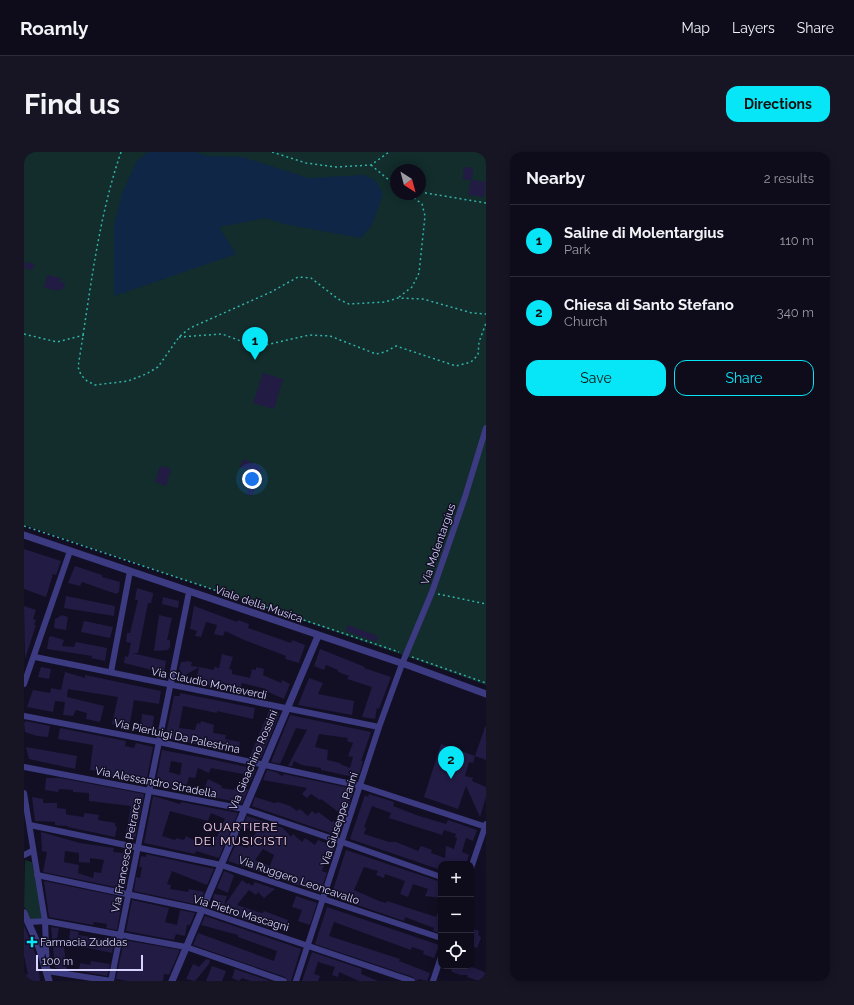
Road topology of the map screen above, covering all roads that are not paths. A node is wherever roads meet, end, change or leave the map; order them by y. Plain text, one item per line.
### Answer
1 (486, 428) edge
2 (24, 535) edge
3 (70, 551) junction
4 (130, 571) junction
5 (189, 592) junction
6 (318, 636) junction
7 (35, 657) junction
8 (402, 664) junction
9 (111, 672) junction
10 (24, 684) edge
11 (171, 685) junction
12 (486, 694) edge
13 (287, 710) junction
14 (24, 716) edge
15 (379, 727) junction
16 (159, 742) junction
17 (263, 764) junction
18 (24, 767) edge
19 (361, 786) junction
20 (149, 790) junction
21 (24, 793) edge
22 (244, 809) junction
23 (30, 825) junction
24 (486, 826) edge
25 (342, 842) junction
26 (138, 848) junction
27 (32, 851) junction
28 (24, 855) edge
29 (474, 861) edge
30 (221, 865) junction
31 (37, 875) junction
32 (438, 876) edge
33 (128, 894) junction
34 (324, 900) junction
35 (202, 910) junction
36 (24, 913) edge
37 (45, 921) junction
38 (29, 922) junction
39 (120, 936) junction
40 (438, 937) edge
41 (308, 945) junction
42 (186, 947) junction
43 (438, 966) edge
44 (47, 971) junction
45 (49, 981) edge
46 (111, 981) edge
47 (172, 981) edge
48 (284, 981) edge
49 (296, 981) edge
50 (412, 981) edge
51 (433, 981) edge

1 - 8 street, Via Molentargius
2 - 3 street, Viale della Musica
3 - 4 street, Viale della Musica
3 - 7 street
4 - 5 street, Viale della Musica
4 - 9 street
5 - 6 street, Viale della Musica
5 - 11 street, Via Francesco Petrarca
6 - 8 street, Viale della Musica
6 - 13 street, Via Gioachino Rossini
7 - 9 street, Via Claudio Monteverdi
7 - 10 street
8 - 12 street, Viale della Musica
8 - 15 street, Via Giuseppe Parini
9 - 11 street, Via Claudio Monteverdi
11 - 13 street, Via Claudio Monteverdi
11 - 16 street, Via Francesco Petrarca
13 - 15 street, Via Claudio Monteverdi
13 - 17 street, Via Gioachino Rossini
14 - 16 street, Via Pierluigi Da Palestrina
15 - 19 street, Via Giuseppe Parini
16 - 17 street, Via Pierluigi Da Palestrina
16 - 20 street, Via Francesco Petrarca
17 - 19 street, Via Pierluigi Da Palestrina
17 - 22 street, Via Gioachino Rossini
18 - 20 street, Via Alessandro Stradella
19 - 24 street, Via Pierluigi Da Palestrina
19 - 25 street, Via Giuseppe Parini
20 - 22 street, Via Alessandro Stradella
20 - 26 street, Via Francesco Petrarca
21 - 23 street
22 - 25 street, Via Alessandro Stradella
22 - 30 street, Via Gioachino Rossini
23 - 26 street, Via Ruggero Leoncavallo
23 - 27 street
24 - 29 street
25 - 32 street, Via Alessandro Stradella
25 - 34 street, Via Giuseppe Parini
26 - 30 street, Via Ruggero Leoncavallo
26 - 33 street, Via Francesco Petrarca
27 - 28 street
27 - 31 street
30 - 34 street, Via Ruggero Leoncavallo
30 - 35 street, Via Gioachino Rossini
31 - 33 street, Via Pietro Mascagni
31 - 37 street
33 - 35 street, Via Pietro Mascagni
33 - 39 street, Via Francesco Petrarca
34 - 40 street, Via Ruggero Leoncavallo
34 - 41 street, Via Giuseppe Parini
35 - 41 street, Via Pietro Mascagni
35 - 42 street, Via Gioachino Rossini
36 - 38 street
37 - 38 street
37 - 39 street
37 - 44 street
38 - 44 street
39 - 42 street
39 - 46 street, Via Francesco Petrarca
41 - 49 street, Via Giuseppe Parini
41 - 50 street, Via Pietro Mascagni
42 - 47 street, Via Gioachino Rossini
42 - 48 street
43 - 51 street
44 - 45 street
44 - 46 street

